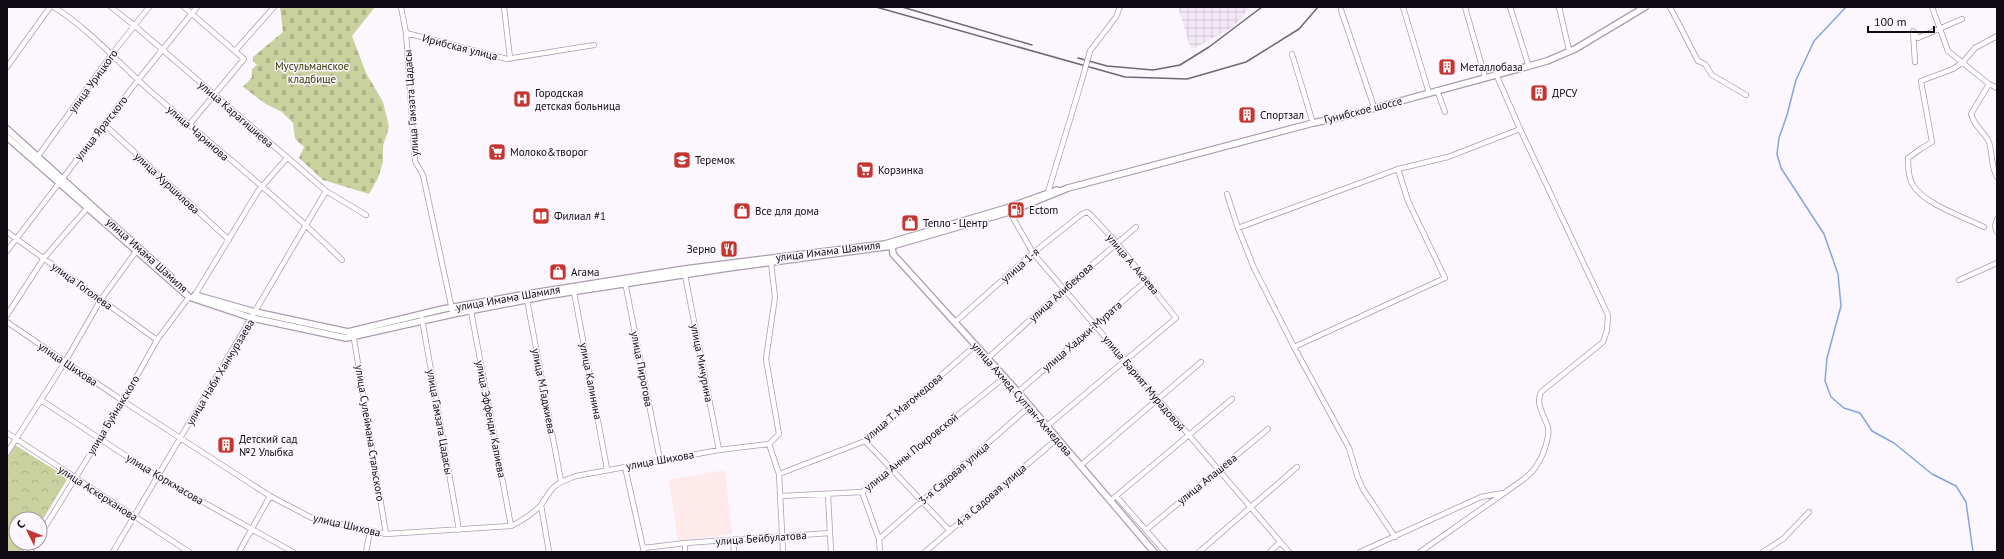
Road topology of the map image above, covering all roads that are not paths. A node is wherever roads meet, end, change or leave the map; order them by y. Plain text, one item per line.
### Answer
1 (50, 7) edge
2 (54, 7) edge
3 (111, 7) edge
4 (149, 7) edge
5 (184, 7) edge
6 (197, 7) edge
7 (274, 7) edge
8 (401, 7) edge
9 (504, 7) edge
10 (1120, 7) edge
11 (1403, 7) edge
12 (1465, 7) edge
13 (1510, 7) edge
14 (1559, 7) edge
15 (1645, 7) edge
16 (1670, 7) edge
17 (1932, 7) edge
18 (1341, 10) dead end
19 (192, 14) junction
20 (1962, 19) dead end
21 (135, 26) junction
22 (1939, 28) junction
23 (406, 33) junction
24 (1997, 36) edge
25 (594, 45) dead end
26 (163, 50) junction
27 (1569, 50) junction
28 (235, 51) junction
29 (112, 54) junction
30 (1292, 54) dead end
31 (510, 58) junction
32 (1915, 62) dead end
33 (1963, 62) junction
34 (7, 67) edge
35 (1529, 67) junction
36 (1496, 74) junction
37 (1484, 77) junction
38 (138, 80) junction
39 (1990, 84) junction
40 (1997, 88) edge
41 (1437, 90) junction
42 (1429, 93) junction
43 (214, 95) junction
44 (1746, 95) dead end
45 (1374, 107) junction
46 (1445, 112) dead end
47 (1313, 123) junction
48 (105, 125) junction
49 (189, 125) junction
50 (7, 129) edge
51 (1520, 129) junction
52 (7, 136) edge
53 (38, 156) junction
54 (287, 158) junction
55 (1994, 164) edge
56 (1398, 169) junction
57 (1997, 178) edge
58 (62, 180) junction
59 (262, 188) junction
60 (326, 191) junction
61 (1048, 194) junction
62 (1227, 194) dead end
63 (88, 207) junction
64 (1008, 210) junction
65 (1087, 212) joint
66 (366, 215) dead end
67 (1997, 219) edge
68 (306, 224) junction
69 (1136, 227) dead end
70 (1984, 227) dead end
71 (1238, 228) junction
72 (1997, 231) edge
73 (7, 232) edge
74 (16, 238) junction
75 (229, 240) junction
76 (1116, 242) junction
77 (892, 246) junction
78 (138, 248) junction
79 (7, 251) edge
80 (1033, 253) junction
81 (44, 258) junction
82 (342, 260) dead end
83 (771, 263) junction
84 (1997, 263) edge
85 (685, 275) junction
86 (1147, 280) junction
87 (1960, 280) dead end
88 (624, 281) junction
89 (1064, 289) junction
90 (574, 292) junction
91 (195, 295) junction
92 (188, 297) junction
93 (100, 300) junction
94 (527, 300) junction
95 (453, 311) junction
96 (471, 311) junction
97 (7, 315) edge
98 (254, 315) junction
99 (421, 315) junction
100 (7, 322) edge
101 (955, 322) junction
102 (1095, 325) junction
103 (353, 334) junction
104 (157, 340) junction
105 (976, 345) junction
106 (1294, 347) junction
107 (988, 358) junction
108 (65, 362) junction
109 (1125, 362) junction
110 (1201, 362) dead end
111 (1005, 377) junction
112 (1018, 392) junction
113 (1232, 399) dead end
114 (41, 400) junction
115 (1157, 400) junction
116 (123, 401) junction
117 (1030, 406) junction
118 (1047, 426) junction
119 (1268, 429) dead end
120 (7, 433) edge
121 (1188, 436) junction
122 (100, 438) junction
123 (180, 438) junction
124 (1058, 438) junction
125 (16, 439) junction
126 (865, 441) junction
127 (769, 444) junction
128 (719, 450) junction
129 (7, 454) edge
130 (660, 460) junction
131 (1080, 466) junction
132 (624, 467) junction
133 (1297, 467) dead end
134 (892, 468) junction
135 (608, 469) junction
136 (1218, 471) junction
137 (779, 474) junction
138 (158, 477) junction
139 (75, 478) junction
140 (561, 481) junction
141 (862, 492) junction
142 (1505, 492) junction
143 (828, 495) junction
144 (270, 496) junction
145 (781, 496) junction
146 (1116, 497) junction
147 (922, 501) junction
148 (1110, 501) junction
149 (541, 505) junction
150 (1249, 507) junction
151 (1809, 512) dead end
152 (134, 517) junction
153 (48, 522) edge
154 (511, 526) junction
155 (252, 529) junction
156 (459, 530) junction
157 (1146, 530) junction
158 (370, 531) junction
159 (950, 531) junction
160 (830, 533) junction
161 (386, 534) junction
162 (783, 536) junction
163 (1395, 537) junction
164 (733, 540) junction
165 (879, 540) junction
166 (1280, 542) junction
167 (685, 544) junction
168 (644, 550) edge
169 (113, 552) edge
170 (189, 552) edge
171 (239, 552) edge
172 (292, 552) edge
173 (366, 552) edge
174 (549, 552) edge
175 (685, 552) edge
176 (734, 552) edge
177 (783, 552) edge
178 (831, 552) edge
179 (880, 552) edge
180 (925, 552) edge
181 (1154, 552) edge
182 (1165, 552) edge
183 (1199, 552) edge
184 (1270, 552) edge
185 (1289, 552) edge
186 (1360, 552) edge
187 (1420, 552) edge
188 (1763, 552) edge

1 - 34 street
2 - 29 street, улица Чаринова
3 - 21 street, улица Карагишиева
4 - 21 street, улица Урицкого
5 - 19 street
6 - 19 street, улица Ярагского
7 - 28 street
8 - 23 street, улица Гамзата Цадасы
9 - 31 street, Ирибская улица
10 - 61 street, bridge
11 - 42 street
12 - 37 street
13 - 35 street
14 - 27 street
15 - 27 main road, Гунибское шоссе
16 - 44 street
17 - 22 street
18 - 45 street
19 - 26 street, улица Ярагского
19 - 28 street
20 - 22 street
21 - 26 street, улица Карагишиева
21 - 29 street, улица Урицкого
22 - 32 street
22 - 33 street
23 - 31 street, Ирибская улица
23 - 95 street, улица Гамзата Цадасы
24 - 33 street
25 - 31 street
26 - 38 street, улица Ярагского
26 - 43 street, улица Карагишиева
27 - 35 main road, Гунибское шоссе
28 - 43 street
29 - 38 street, улица Чаринова
29 - 53 street, улица Урицкого
30 - 47 street
33 - 39 street
33 - 70 street
35 - 36 main road, Гунибское шоссе
36 - 37 main road, Гунибское шоссе
36 - 51 street
37 - 41 main road, Гунибское шоссе
38 - 48 street, улица Ярагского
38 - 49 street, улица Чаринова
39 - 40 street
39 - 55 street
41 - 42 main road, Гунибское шоссе
41 - 46 street
42 - 45 main road, Гунибское шоссе
43 - 49 street
43 - 54 street, улица Карагишиева
45 - 47 main road, Гунибское шоссе
47 - 61 main road, Гунибское шоссе
48 - 58 street, улица Ярагского
48 - 75 street, улица Хуршилова
49 - 59 street, улица Чаринова
50 - 53 main road, улица Имама Шамиля
51 - 56 street
51 - 142 street
52 - 58 main road, улица Имама Шамиля
53 - 58 main road, улица Имама Шамиля
54 - 59 street
54 - 60 street, улица Карагишиева
55 - 57 street
56 - 71 street
56 - 106 street
58 - 63 main road, улица Имама Шамиля
58 - 74 street, улица Ярагского
58 - 78 main road, улица Имама Шамиля
59 - 68 street, улица Чаринова
59 - 75 street
60 - 66 street, улица Карагишиева
60 - 68 street, улица Наби Ханмурзаева
61 - 64 main road, улица Имама Шамиля
62 - 71 street
63 - 78 main road, улица Имама Шамиля
63 - 81 street
64 - 77 main road, улица Имама Шамиля
64 - 80 street, улица Барият Мурадовой
64 - 88 main road, улица Имама Шамиля
65 - 76 street, улица А. Акаева
65 - 80 street, улица 1-я
67 - 72 street
68 - 82 street, улица Чаринова
68 - 98 street, улица Наби Ханмурзаева
69 - 76 street, улица Алибекова
71 - 106 street
73 - 74 street, улица Гоголева
74 - 79 street, улица Ярагского
74 - 81 street, улица Гоголева
75 - 91 street
76 - 86 street, улица А. Акаева
76 - 89 street, улица Алибекова
77 - 83 main road, улица Имама Шамиля
77 - 101 main road, улица Ахмед Султан-Ахмедова
78 - 91 main road, улица Имама Шамиля
78 - 92 main road, улица Имама Шамиля
78 - 93 street
80 - 89 street, улица Барият Мурадовой
80 - 101 street, улица 1-я
81 - 93 street, улица Гоголева
81 - 97 street
83 - 85 main road, улица Имама Шамиля
83 - 127 street
84 - 87 street
85 - 88 main road, улица Имама Шамиля
85 - 128 street, улица Мичурина
86 - 102 street, улица Хаджи-Мурата
86 - 109 street, улица А. Акаева
88 - 90 main road, улица Имама Шамиля
88 - 95 main road, улица Имама Шамиля
88 - 130 street, улица Пирогова
89 - 102 street, улица Барият Мурадовой
89 - 107 street, улица Алибекова
90 - 94 main road, улица Имама Шамиля
90 - 135 street, улица Калинина
91 - 98 main road, улица Имама Шамиля
92 - 98 main road, улица Имама Шамиля
92 - 104 street, улица Буйнакского
93 - 104 street, улица Гоголева
93 - 108 street
94 - 96 main road, улица Имама Шамиля
94 - 140 street, улица М.Гаджиева
95 - 96 main road, улица Имама Шамиля
95 - 99 main road, улица Имама Шамиля
95 - 103 main road, улица Имама Шамиля
96 - 154 street, улица Эффенди Капиева
98 - 103 main road, улица Имама Шамиля
98 - 123 street, улица Наби Ханмурзаева
99 - 103 main road, улица Имама Шамиля
99 - 156 street, улица Гамзата Цадасы
100 - 108 street, улица Шихова
101 - 105 main road, улица Ахмед Султан-Ахмедова
102 - 109 street, улица Барият Мурадовой
102 - 112 street, улица Хаджи-Мурата
103 - 161 street, улица Сулеймана Стальского
104 - 116 street, улица Буйнакского
105 - 107 main road, улица Ахмед Султан-Ахмедова
105 - 126 street, улица Т. Магомедова
106 - 163 street
107 - 111 main road, улица Ахмед Султан-Ахмедова
108 - 114 street
108 - 116 street, улица Шихова
109 - 115 street, улица Барият Мурадовой
109 - 118 street
110 - 115 street
111 - 112 main road, улица Ахмед Султан-Ахмедова
111 - 134 street, улица Анны Покровской
112 - 117 main road, улица Ахмед Султан-Ахмедова
113 - 121 street
114 - 122 street, улица Коркмасова
114 - 125 street
115 - 121 street, улица Барият Мурадовой
115 - 131 street
116 - 122 street, улица Буйнакского
116 - 123 street, улица Шихова
117 - 118 main road, улица Ахмед Султан-Ахмедова
117 - 147 street, 3-я Садовая улица
118 - 124 main road, улица Ахмед Султан-Ахмедова
119 - 136 street, улица Апашева
120 - 125 street, улица Аскерханова
121 - 136 street, улица Барият Мурадовой
121 - 146 street
122 - 138 street, улица Коркмасова
122 - 139 street, улица Буйнакского
123 - 138 street, улица Наби Ханмурзаева
123 - 144 street, улица Шихова
124 - 131 main road, улица Ахмед Султан-Ахмедова
124 - 159 street, 4-я Садовая улица
125 - 129 street
125 - 139 street, улица Аскерханова
126 - 134 street
126 - 137 street, улица Т. Магомедова
127 - 128 street, улица Шихова
127 - 137 street
128 - 130 street, улица Шихова
130 - 132 street, улица Шихова
131 - 148 main road, улица Ахмед Султан-Ахмедова
132 - 135 street, улица Шихова
132 - 168 street
133 - 150 street
134 - 141 street, улица Анны Покровской
134 - 147 street
135 - 140 street, улица Шихова
136 - 150 street, улица Барият Мурадовой
136 - 157 street, улица Апашева
137 - 145 street
138 - 152 street, улица Наби Ханмурзаева
138 - 155 street, улица Коркмасова
139 - 152 street, улица Аскерханова
139 - 153 street, улица Буйнакского
140 - 149 street, улица Шихова
141 - 143 street, улица Анны Покровской
141 - 165 street
142 - 163 street
142 - 187 street
143 - 145 street, улица Анны Покровской
143 - 160 street
144 - 155 street
144 - 158 street, улица Шихова
145 - 162 street
146 - 148 street
146 - 157 street
147 - 159 street
147 - 165 street, 3-я Садовая улица
148 - 181 main road, улица Ахмед Султан-Ахмедова
149 - 154 street, улица Шихова
149 - 174 street
150 - 166 street, улица Барият Мурадовой
150 - 183 street
151 - 188 street
152 - 169 street, улица Наби Ханмурзаева
152 - 170 street, улица Аскерханова
154 - 156 street, улица Шихова
155 - 171 street
155 - 172 street, улица Коркмасова
156 - 161 street, улица Шихова
157 - 182 street
158 - 161 street, улица Шихова
158 - 173 street
159 - 180 street, 4-я Садовая улица
160 - 162 street, улица Бейбулатова
160 - 178 street
162 - 164 street, улица Бейбулатова
162 - 177 street
163 - 186 street
164 - 167 street, улица Бейбулатова
164 - 176 street
165 - 179 street
166 - 184 street
166 - 185 street, улица Барият Мурадовой
167 - 168 street, улица Бейбулатова
167 - 175 street

